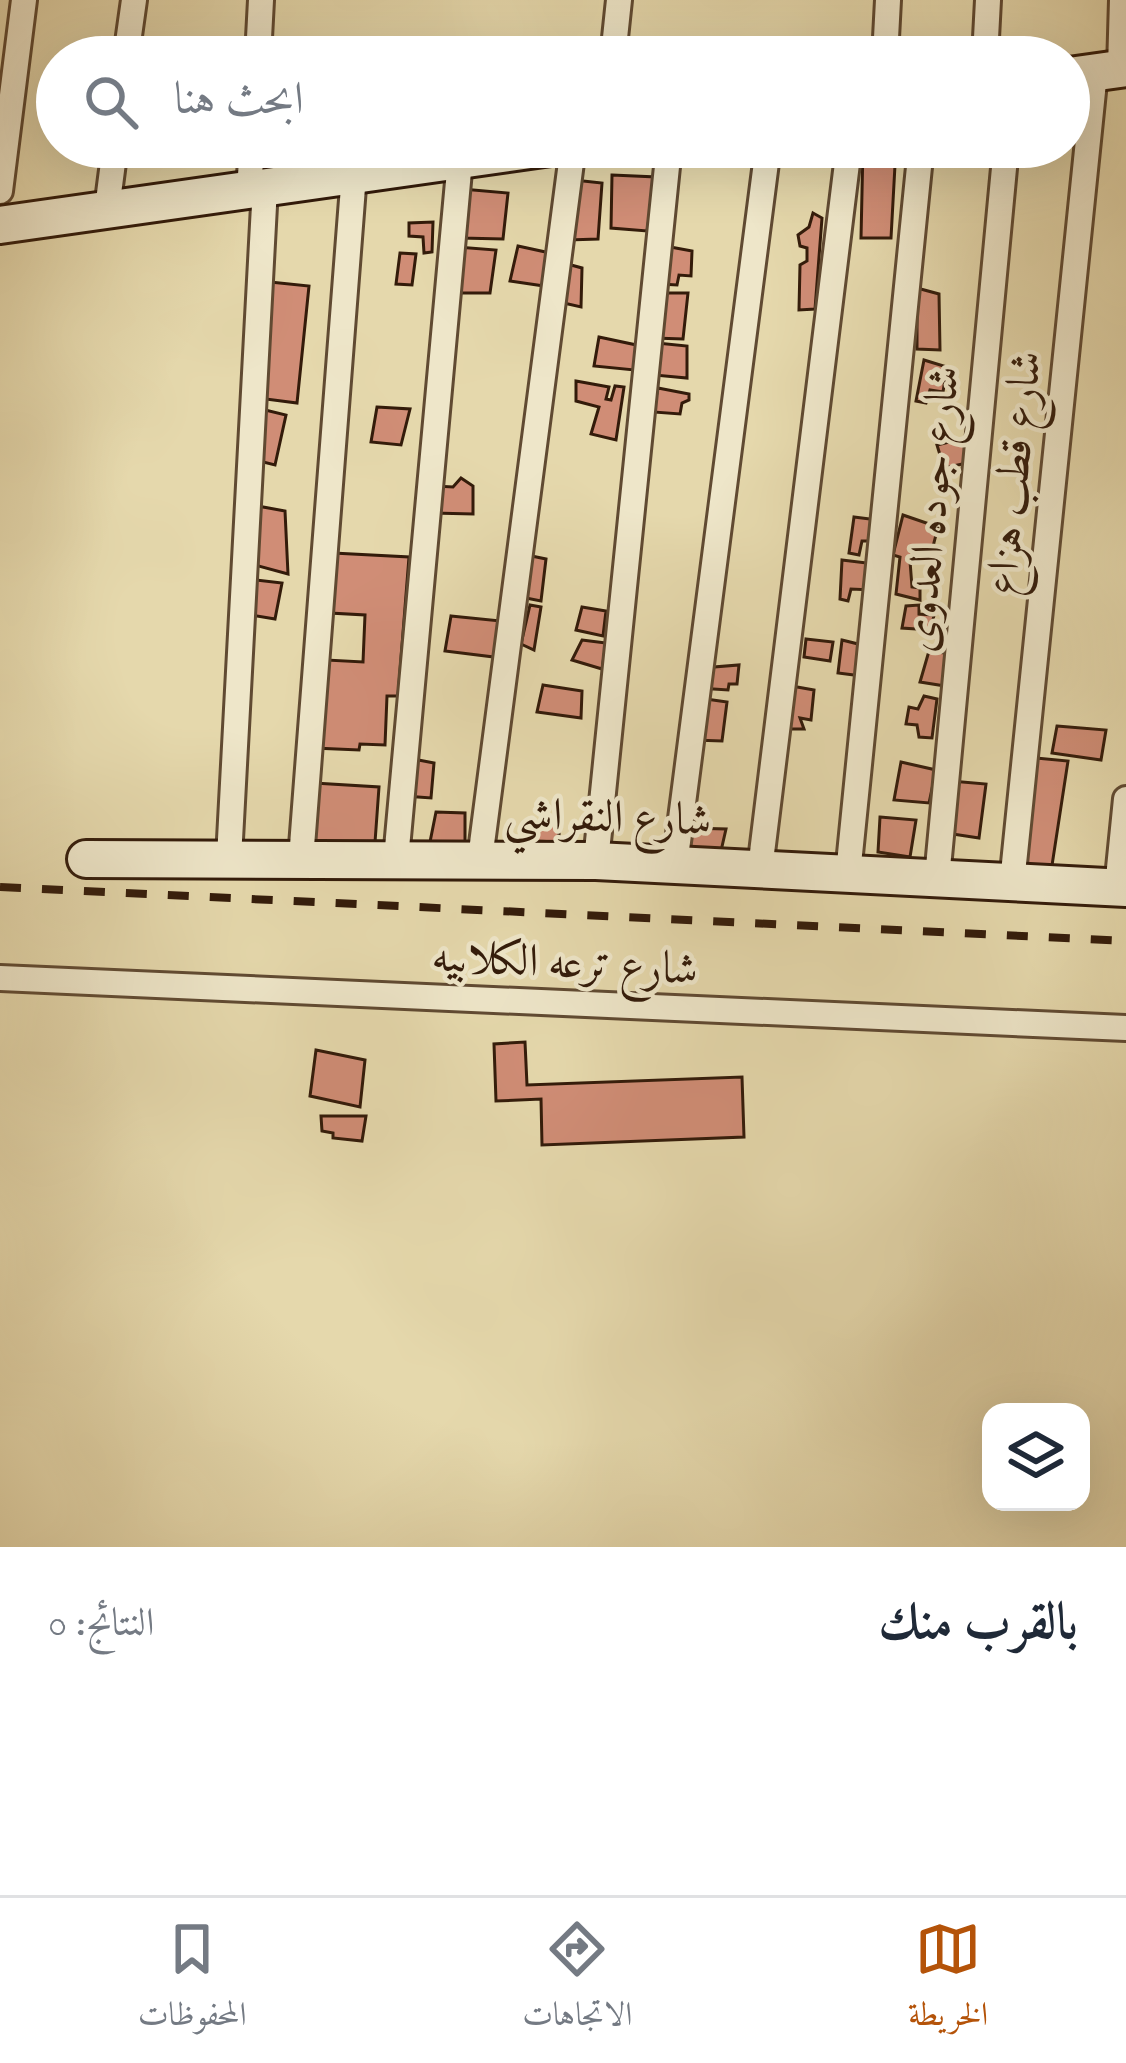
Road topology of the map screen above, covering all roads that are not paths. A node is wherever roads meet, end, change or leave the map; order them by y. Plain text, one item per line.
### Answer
1 (24, 0) edge
2 (134, 0) edge
3 (262, 0) edge
4 (619, 0) edge
5 (889, 0) edge
6 (988, 0) edge
7 (1122, 0) edge
8 (129, 36) edge
9 (259, 36) edge
10 (616, 36) edge
11 (886, 36) edge
12 (986, 36) edge
13 (1102, 71) edge
14 (112, 168) edge
15 (255, 168) edge
16 (399, 168) edge
17 (459, 168) edge
18 (570, 168) edge
19 (667, 168) edge
20 (765, 168) edge
21 (846, 168) edge
22 (919, 168) edge
23 (1004, 168) edge
24 (354, 174) junction
25 (257, 188) junction
26 (0, 191) edge
27 (106, 209) junction
28 (0, 225) edge
29 (1126, 799) edge
30 (229, 858) junction
31 (86, 859) dead end
32 (301, 859) junction
33 (397, 859) junction
34 (480, 859) junction
35 (596, 861) junction
36 (674, 865) junction
37 (760, 869) junction
38 (848, 874) junction
39 (937, 878) junction
40 (1012, 883) junction
41 (1121, 888) edge
42 (0, 979) edge
43 (1126, 1028) edge

1 - 26 street
2 - 8 street
3 - 9 street
4 - 10 street
5 - 11 street
6 - 12 street
7 - 13 street, شارع قطب هزاع
13 - 40 street, شارع قطب هزاع
14 - 27 street
15 - 25 street
16 - 24 street
17 - 33 street
18 - 34 street
19 - 35 street
20 - 36 street
21 - 37 street
22 - 38 street
23 - 39 street, شارع جوده العدوى
24 - 25 street
24 - 32 street
25 - 27 street
25 - 30 street
27 - 28 street
29 - 41 street
30 - 31 street, شارع النقراشي
30 - 32 street, شارع النقراشي
32 - 33 street, شارع النقراشي
33 - 34 street, شارع النقراشي
34 - 35 street, شارع النقراشي
35 - 36 street, شارع النقراشي
36 - 37 street, شارع النقراشي
37 - 38 street, شارع النقراشي
38 - 39 street, شارع النقراشي
39 - 40 street, شارع النقراشي
40 - 41 street, شارع النقراشي
42 - 43 street, شارع ترعه الكلابيه

